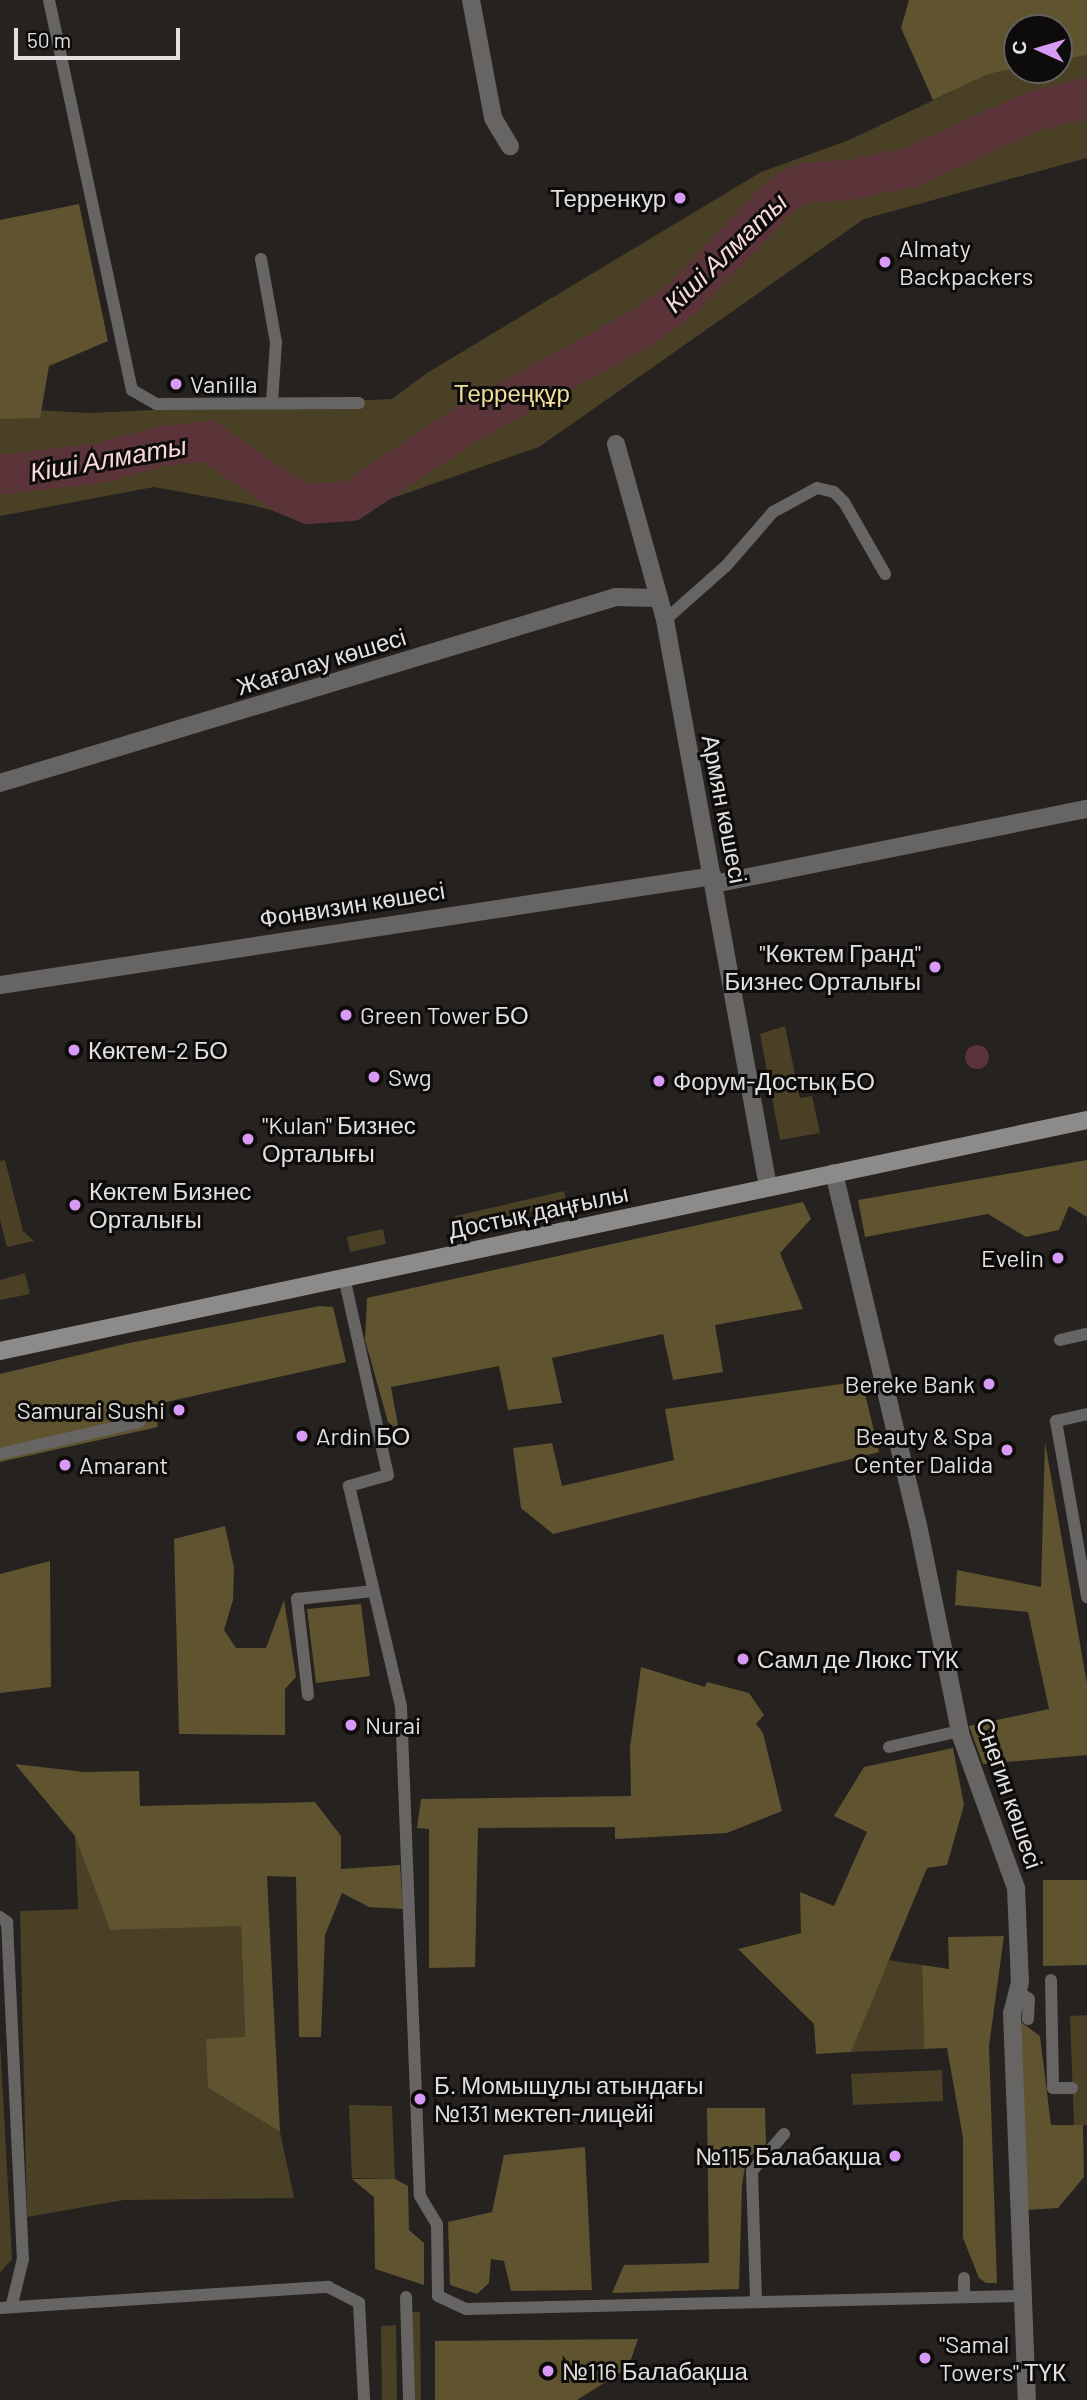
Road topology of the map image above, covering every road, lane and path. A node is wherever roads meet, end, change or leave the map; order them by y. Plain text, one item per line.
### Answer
1 (49, 0) edge
2 (471, 0) edge
3 (510, 146) dead end
4 (261, 259) dead end
5 (359, 402) dead end
6 (272, 403) junction
7 (616, 444) dead end
8 (885, 574) dead end
9 (657, 598) junction
10 (665, 620) junction
11 (0, 783) edge
12 (1087, 808) edge
13 (713, 880) junction
14 (0, 985) edge
15 (1087, 1120) edge
16 (1050, 1128) junction
17 (1087, 1128) edge
18 (834, 1173) junction
19 (768, 1187) junction
20 (344, 1277) junction
21 (1087, 1334) edge
22 (1060, 1340) dead end
23 (0, 1351) edge
24 (1087, 1414) edge
25 (139, 1422) dead end
26 (0, 1454) edge
27 (374, 1591) junction
28 (1087, 1597) edge
29 (308, 1695) dead end
30 (960, 1731) junction
31 (889, 1747) dead end
32 (0, 1917) edge
33 (1051, 1980) dead end
34 (1017, 1991) junction
35 (1028, 2020) dead end
36 (1072, 2088) dead end
37 (784, 2134) dead end
38 (964, 2278) dead end
39 (813, 2283) dead end
40 (1021, 2296) junction
41 (407, 2297) dead end
42 (964, 2297) junction
43 (813, 2298) junction
44 (757, 2299) junction
45 (6, 2306) edge
46 (364, 2400) edge
47 (409, 2400) edge
48 (1027, 2400) edge

1 - 6 lane
2 - 3 street
4 - 6 lane
5 - 6 lane
7 - 9 street, Армян көшесі
8 - 10 lane
9 - 10 street, Армян көшесі
9 - 11 street, Жағалау көшесі
10 - 13 street, Армян көшесі
12 - 13 street, Фонвизин көшесі
13 - 14 street, Фонвизин көшесі
13 - 19 street, Армян көшесі
15 - 16 main road, Достық даңғылы
16 - 17 main road
16 - 18 main road, Достық даңғылы
18 - 19 main road, Достық даңғылы
18 - 30 street, Снегин көшесі
19 - 20 main road, Достық даңғылы
20 - 23 main road, Достық даңғылы
20 - 27 lane
21 - 22 lane
24 - 28 lane
25 - 26 lane
27 - 29 lane
27 - 44 lane
30 - 31 lane
30 - 34 street, Снегин көшесі
32 - 45 lane
33 - 36 lane
34 - 35 lane
34 - 40 street, Снегин көшесі
37 - 44 lane
38 - 42 lane
39 - 43 lane
40 - 42 lane
40 - 48 street, Снегин көшесі
41 - 47 lane
42 - 43 lane
43 - 44 lane
45 - 46 lane

